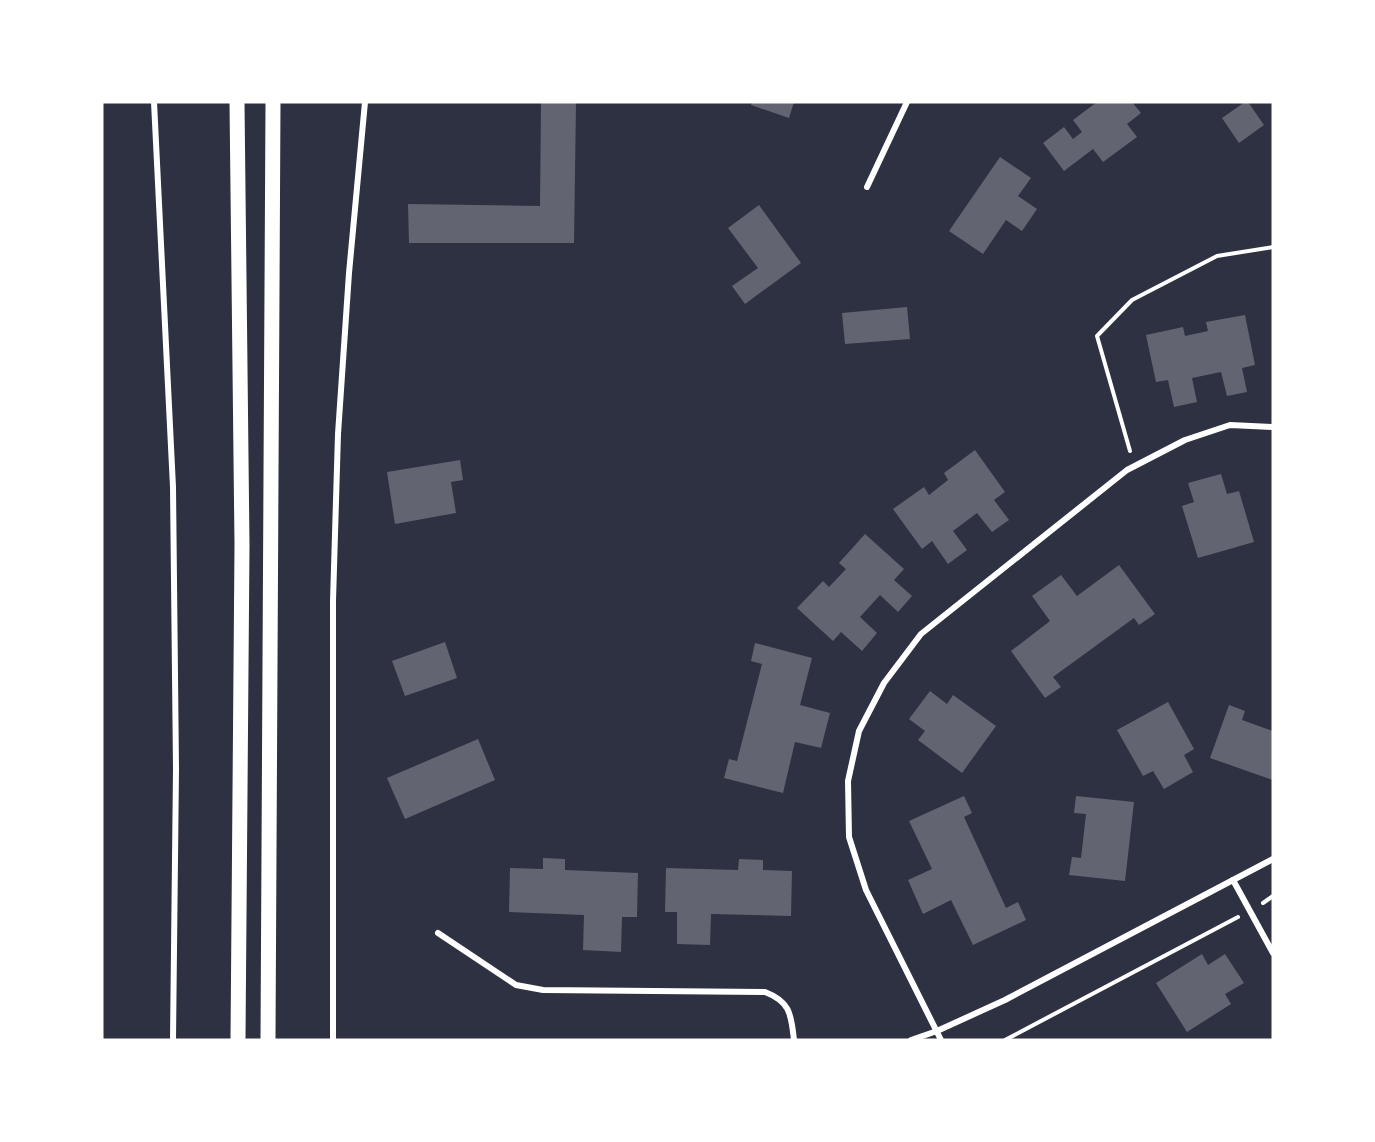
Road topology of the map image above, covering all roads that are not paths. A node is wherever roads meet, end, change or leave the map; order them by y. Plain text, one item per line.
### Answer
1 (154, 102) edge
2 (237, 102) edge
3 (273, 102) edge
4 (365, 102) edge
5 (907, 102) edge
6 (867, 187) dead end
7 (1273, 427) edge
8 (1273, 859) edge
9 (1233, 880) junction
10 (438, 933) dead end
11 (1273, 953) edge
12 (937, 1031) junction
13 (173, 1040) edge
14 (238, 1040) edge
15 (268, 1040) edge
16 (333, 1040) edge
17 (795, 1040) edge
18 (911, 1040) edge
19 (941, 1040) edge

1 - 13 street
2 - 14 main road
3 - 15 main road
4 - 16 street
5 - 6 street
7 - 12 street
8 - 9 street
9 - 11 street
9 - 12 street
10 - 17 street
12 - 18 street
12 - 19 street

